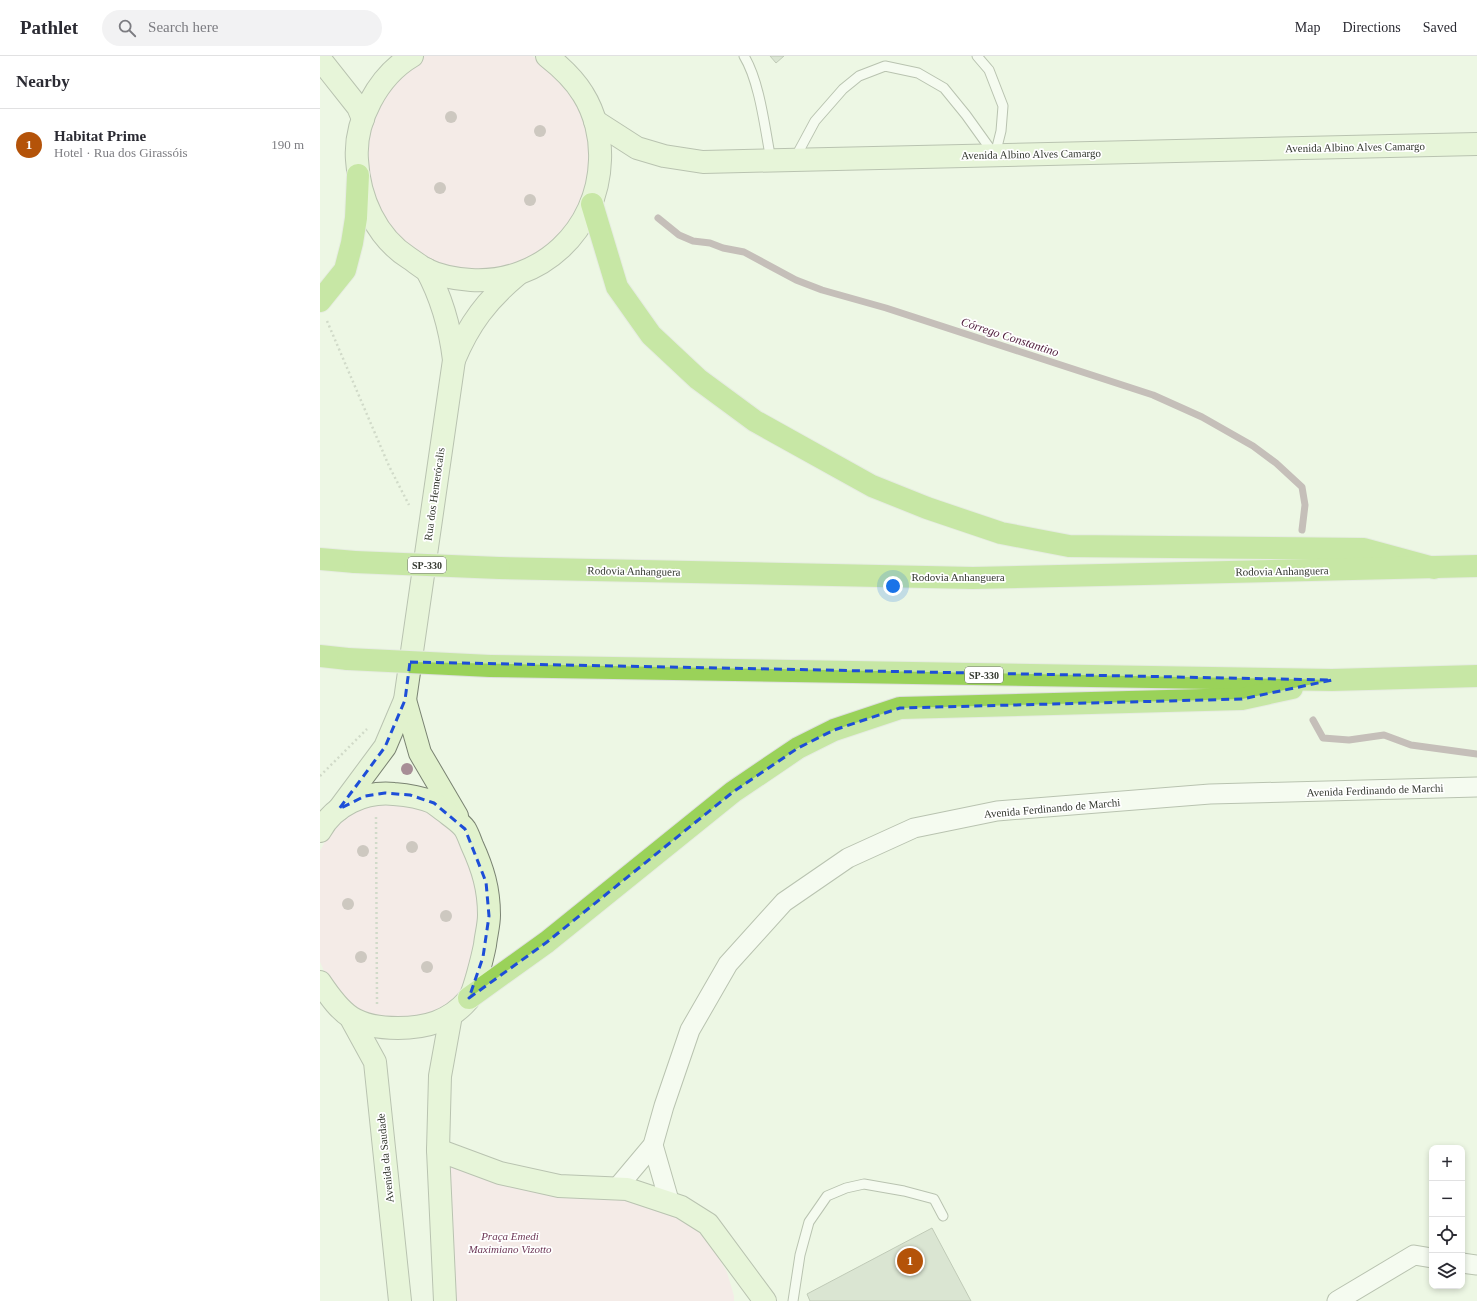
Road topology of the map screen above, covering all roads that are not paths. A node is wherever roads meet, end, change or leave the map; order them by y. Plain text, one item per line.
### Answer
1 (412, 56) edge
2 (547, 56) edge
3 (744, 56) edge
4 (977, 56) edge
5 (322, 67) edge
6 (363, 119) junction
7 (595, 120) junction
8 (1477, 144) edge
9 (995, 155) junction
10 (771, 160) junction
11 (794, 160) junction
12 (358, 175) junction
13 (592, 204) junction
14 (426, 269) junction
15 (518, 274) junction
16 (320, 301) edge
17 (454, 360) junction
18 (320, 559) edge
19 (1477, 566) edge
20 (1434, 568) junction
21 (320, 656) edge
22 (1477, 676) edge
23 (1332, 680) junction
24 (405, 700) junction
25 (1477, 787) edge
26 (339, 809) junction
27 (465, 829) junction
28 (320, 831) edge
29 (320, 982) edge
30 (469, 998) junction
31 (451, 1015) junction
32 (352, 1020) junction
33 (653, 1145) junction
34 (438, 1150) junction
35 (616, 1189) junction
36 (670, 1204) junction
37 (943, 1216) dead end
38 (1423, 1256) edge
39 (1465, 1263) edge
40 (737, 1264) junction
41 (1477, 1265) edge
42 (400, 1301) edge
43 (445, 1301) edge
44 (744, 1301) edge
45 (765, 1301) edge
46 (793, 1301) edge
47 (1337, 1301) edge

1 - 6 main road
2 - 7 main road
3 - 10 lane
4 - 9 lane
5 - 6 main road
6 - 12 main road
7 - 10 main road, Avenida Albino Alves Camargo
7 - 13 main road
8 - 9 main road, Avenida Albino Alves Camargo
9 - 11 main road, Avenida Albino Alves Camargo
9 - 11 lane
10 - 11 main road, Avenida Albino Alves Camargo
12 - 14 main road
12 - 16 highway
13 - 15 main road
13 - 20 highway
14 - 15 main road
14 - 17 main road, Rua dos Hemerócalis
15 - 17 main road, Rua dos Hemerócalis
17 - 24 main road, Rua dos Hemerócalis
18 - 20 highway, Rodovia Anhanguera / SP-330, bridge
19 - 20 highway, Rodovia Anhanguera / SP-330
21 - 23 highway, SP-330, bridge
22 - 23 highway, SP-330
23 - 30 highway
24 - 26 main road, Rua dos Hemerócalis
24 - 27 main road, Rua dos Hemerócalis
25 - 33 street, Avenida Ferdinando de Marchi
26 - 27 main road
26 - 28 main road
27 - 30 main road, Rua dos Hemerócalis
29 - 32 main road
30 - 31 main road
31 - 32 main road
31 - 34 main road
32 - 42 main road, Avenida da Saudade
33 - 35 street, Avenida Ferdinando de Marchi
33 - 36 street
34 - 35 main road
34 - 43 main road
35 - 36 main road
36 - 40 main road
37 - 46 lane
38 - 47 street
39 - 41 street
40 - 44 main road
40 - 45 main road

